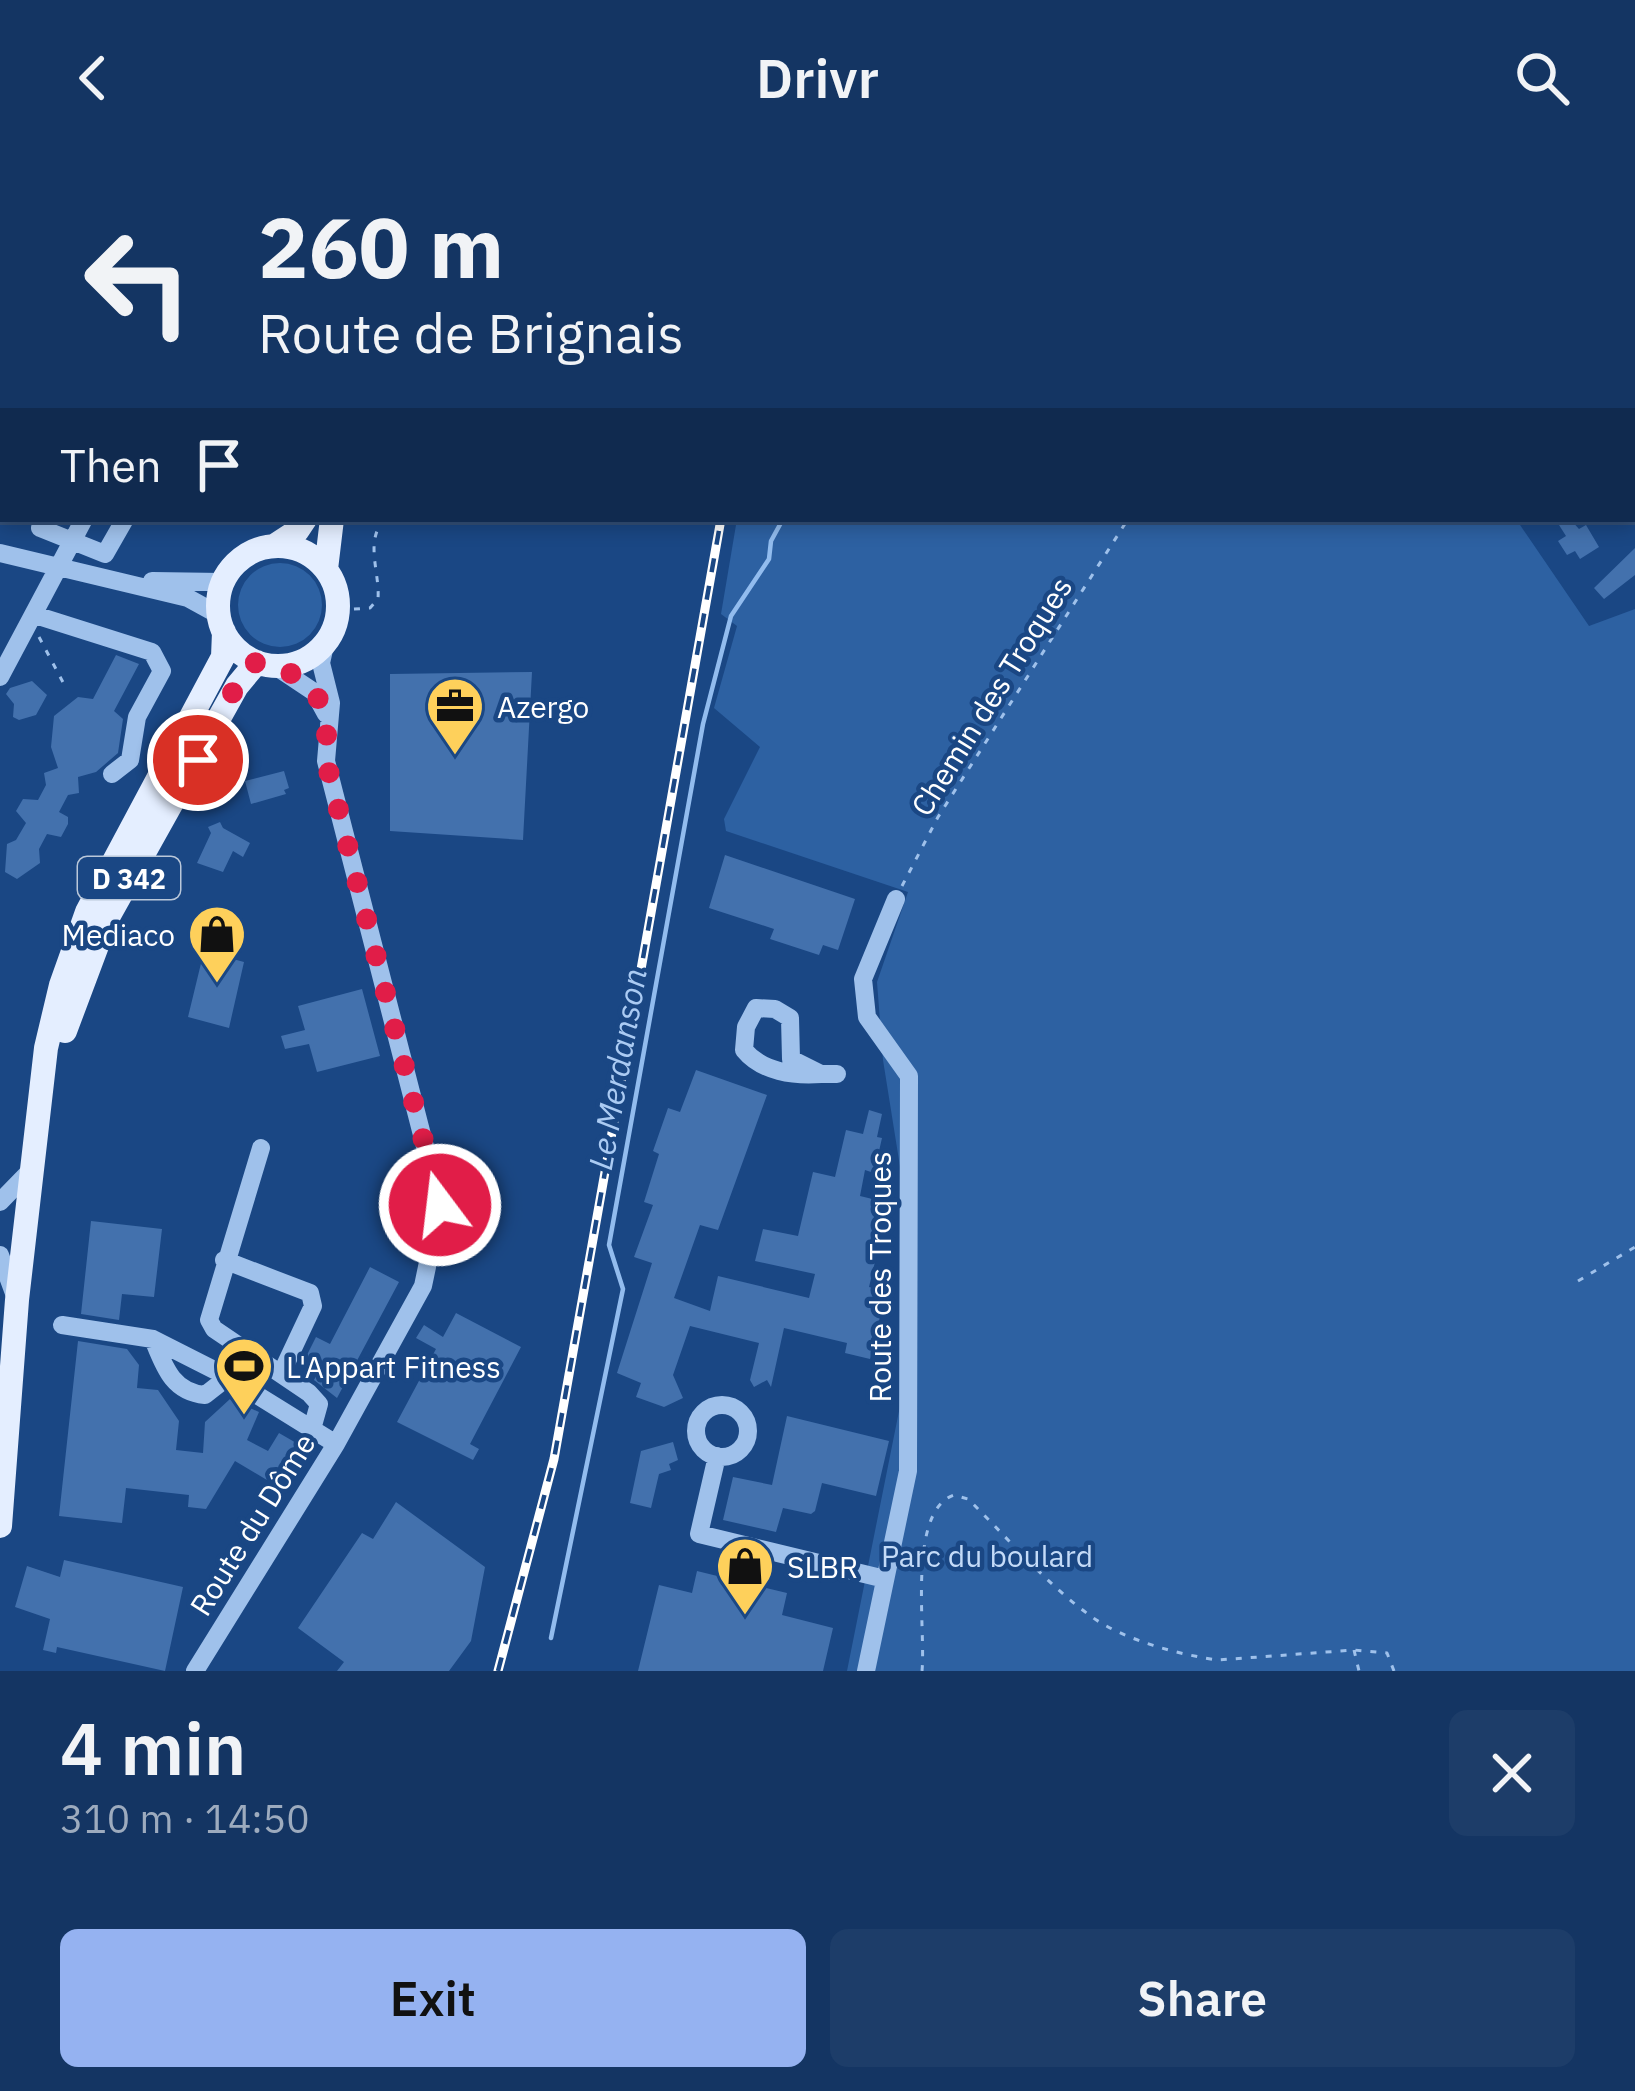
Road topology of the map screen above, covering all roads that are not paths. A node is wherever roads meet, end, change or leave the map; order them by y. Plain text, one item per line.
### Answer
1 (43, 522) edge
2 (82, 522) edge
3 (123, 522) edge
4 (303, 522) edge
5 (332, 522) edge
6 (71, 542) junction
7 (274, 546) junction
8 (0, 554) edge
9 (59, 568) junction
10 (326, 569) junction
11 (112, 580) junction
12 (223, 582) junction
13 (33, 619) junction
14 (222, 624) junction
15 (325, 645) junction
16 (8, 648) edge
17 (266, 664) junction
18 (0, 677) edge
19 (329, 720) junction
20 (112, 774) dead end
21 (896, 899) road end
22 (829, 1074) joint
23 (41, 1114) junction
24 (261, 1148) dead end
25 (36, 1166) junction
26 (0, 1202) edge
27 (0, 1256) edge
28 (224, 1260) junction
29 (17, 1300) junction
30 (62, 1325) dead end
31 (153, 1339) junction
32 (281, 1374) junction
33 (227, 1377) junction
34 (312, 1429) junction
35 (336, 1444) junction
36 (717, 1456) dead end
37 (0, 1526) edge
38 (886, 1579) junction
39 (195, 1671) edge
40 (866, 1671) edge

1 - 6 street
2 - 6 street
3 - 6 street
4 - 7 main road
5 - 10 main road
6 - 9 street
7 - 10 main road
7 - 12 main road
8 - 9 street
9 - 11 street
9 - 13 street
10 - 15 main road
11 - 12 street
11 - 14 street
12 - 14 main road
13 - 16 street
13 - 20 street
14 - 17 main road
14 - 23 main road, D 342
15 - 17 main road
15 - 19 street, Route du Dôme
16 - 18 street
17 - 19 street
17 - 23 main road, D 342
19 - 35 street, Route du Dôme
21 - 38 street, Route des Troques
22 - 22 street
23 - 25 main road, D 342
24 - 28 street
25 - 26 street
25 - 29 main road, D 342
27 - 29 street
28 - 32 street
28 - 32 street
29 - 37 main road, D 342
30 - 31 street
31 - 33 street
31 - 33 street
32 - 34 street
33 - 34 street
34 - 35 street
35 - 39 street, Route du Dôme
36 - 38 street
38 - 40 street, Route des Troques

